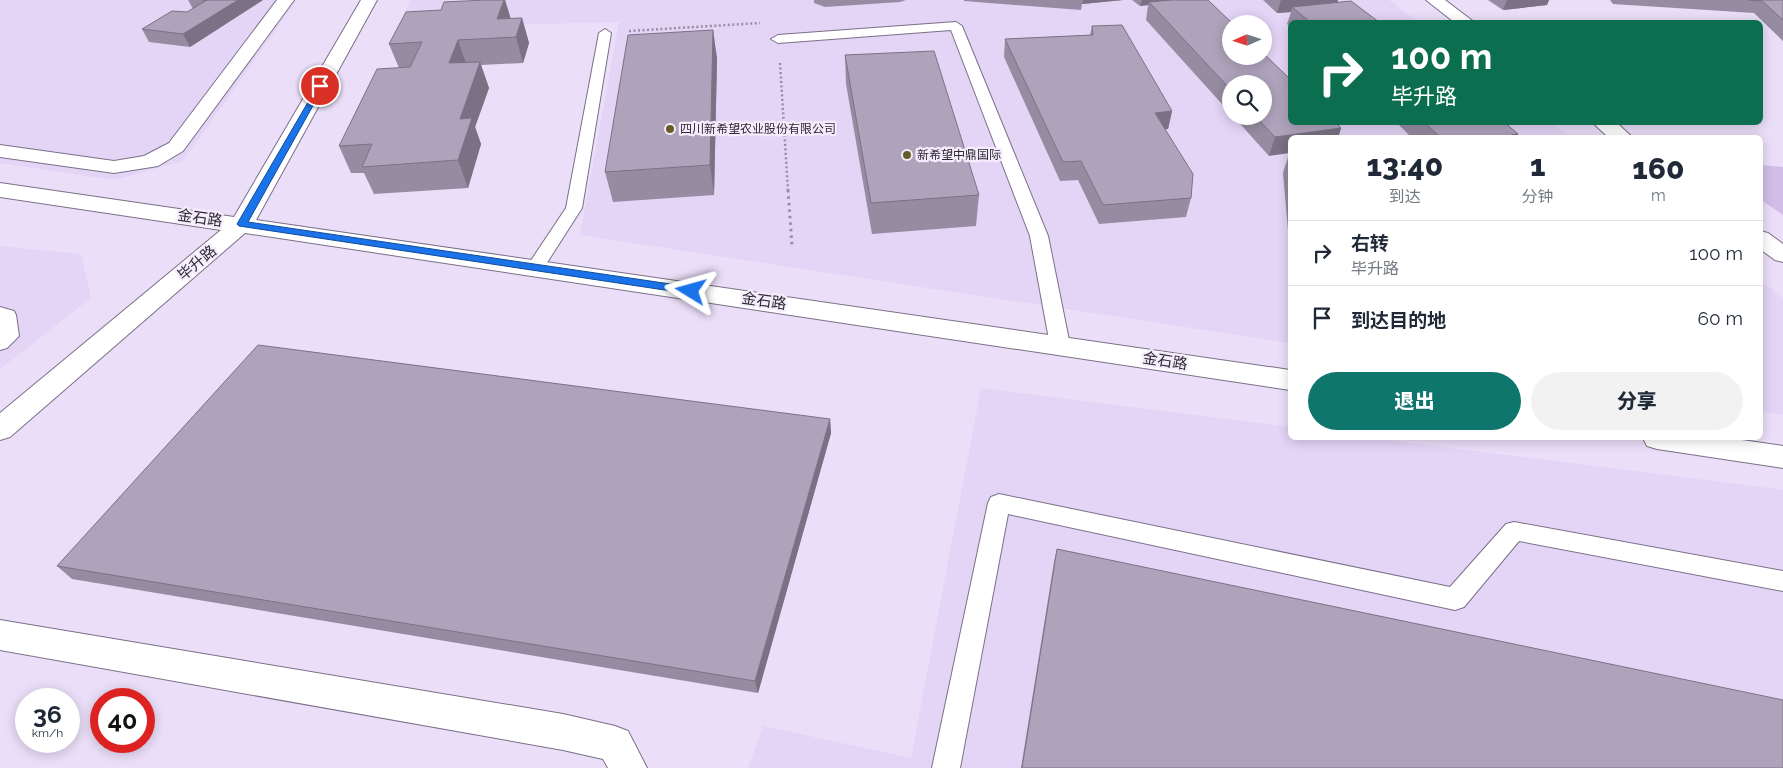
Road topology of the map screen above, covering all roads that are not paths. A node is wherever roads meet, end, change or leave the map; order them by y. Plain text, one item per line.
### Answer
1 (286, 0) edge
2 (370, 0) edge
3 (1434, 0) edge
4 (1462, 20) edge
5 (605, 33) road end
6 (778, 39) road end
7 (1606, 125) edge
8 (1619, 135) edge
9 (0, 151) edge
10 (0, 190) edge
11 (242, 224) junction
12 (1763, 240) edge
13 (1783, 255) edge
14 (535, 268) junction
15 (0, 314) edge
16 (0, 343) edge
17 (1060, 345) junction
18 (1288, 380) edge
19 (0, 429) edge
20 (1670, 440) edge
21 (1783, 457) edge
22 (1783, 581) edge
23 (0, 635) edge
24 (628, 768) edge
25 (946, 768) edge

1 - 9 street
2 - 11 street, 毕升路
3 - 4 street
5 - 14 lane
6 - 17 lane
7 - 8 street
10 - 11 street, 金石路
11 - 14 street, 金石路
11 - 19 street, 毕升路
12 - 13 street
14 - 17 street, 金石路
15 - 16 lane
17 - 18 street, 金石路
20 - 21 street
22 - 25 lane
23 - 24 street

